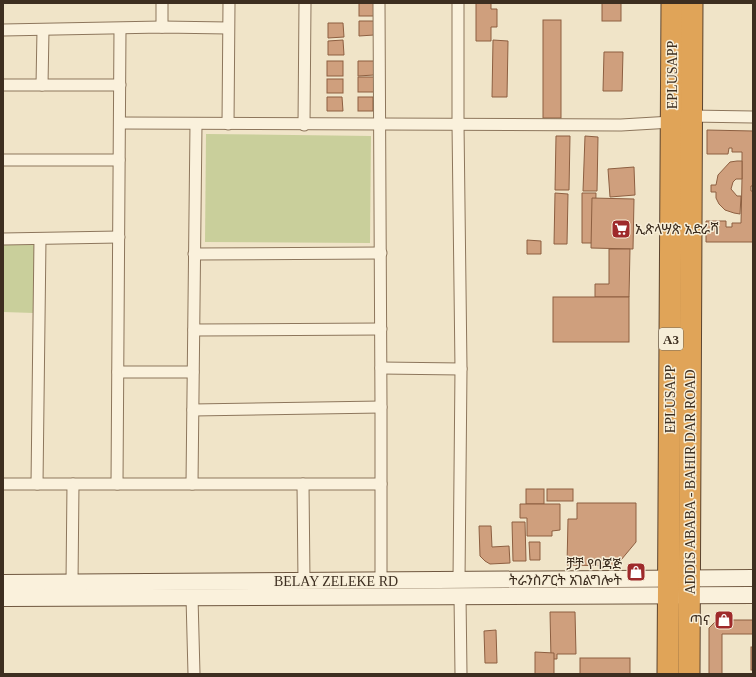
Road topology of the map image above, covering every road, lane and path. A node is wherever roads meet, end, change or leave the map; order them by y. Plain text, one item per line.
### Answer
1 (162, 3) edge
2 (229, 3) edge
3 (305, 3) edge
4 (379, 3) edge
5 (458, 3) edge
6 (672, 3) edge
7 (692, 3) edge
8 (162, 27) junction
9 (120, 28) junction
10 (228, 28) junction
11 (3, 30) edge
12 (43, 30) junction
13 (3, 85) edge
14 (42, 85) junction
15 (120, 85) junction
16 (753, 117) edge
17 (682, 119) junction
18 (120, 124) junction
19 (196, 124) junction
20 (228, 124) junction
21 (380, 124) junction
22 (458, 124) junction
23 (304, 125) junction
24 (3, 160) edge
25 (119, 160) junction
26 (119, 237) junction
27 (3, 239) edge
28 (40, 239) junction
29 (380, 253) junction
30 (194, 254) junction
31 (381, 329) junction
32 (194, 330) junction
33 (381, 368) junction
34 (461, 369) junction
35 (118, 372) junction
36 (193, 372) junction
37 (381, 407) junction
38 (193, 410) junction
39 (3, 484) edge
40 (37, 484) junction
41 (72, 484) junction
42 (117, 484) junction
43 (192, 484) junction
44 (303, 484) junction
45 (381, 484) junction
46 (753, 578) edge
47 (459, 580) junction
48 (380, 581) junction
49 (3, 583) edge
50 (690, 587) junction
51 (669, 588) junction
52 (304, 589) junction
53 (72, 590) junction
54 (753, 595) edge
55 (460, 596) junction
56 (192, 597) junction
57 (3, 598) edge
58 (194, 674) edge
59 (460, 674) edge
60 (668, 674) edge
61 (689, 674) edge

1 - 8 street
2 - 10 street
3 - 23 street
4 - 21 street
5 - 22 street
6 - 17 highway, EPLUSAPP / A3
7 - 17 highway, ADDIS ABABA - BAHIR DAR ROAD / A3
8 - 9 street
8 - 10 street
9 - 12 street
9 - 15 street
10 - 20 street
11 - 12 street
12 - 14 street
13 - 14 street
14 - 15 street
15 - 18 street
16 - 17 street
17 - 22 street
17 - 50 highway, ADDIS ABABA - BAHIR DAR ROAD / A3
17 - 51 highway, EPLUSAPP / A3
18 - 19 street
18 - 25 street
19 - 20 street
19 - 30 street
20 - 23 street
21 - 22 street
21 - 23 street
21 - 29 street
22 - 34 street
24 - 25 street
25 - 26 street
26 - 28 street
26 - 35 street
27 - 28 street
28 - 40 street
29 - 30 street
29 - 31 street
30 - 32 street
31 - 32 street
31 - 33 street
32 - 36 street
33 - 34 street
33 - 37 street
34 - 47 street
35 - 36 street
35 - 42 street
36 - 38 street
37 - 38 street
37 - 45 street
38 - 43 street
39 - 40 street
40 - 41 street
41 - 42 street
41 - 53 street
42 - 43 street
43 - 44 street
44 - 45 street
44 - 52 street
45 - 48 street
46 - 50 street
47 - 48 street, BELAY ZELEKE RD
47 - 51 street, BELAY ZELEKE RD
47 - 55 street
48 - 52 street, BELAY ZELEKE RD
49 - 53 street, BELAY ZELEKE RD
50 - 51 street
50 - 54 street
50 - 61 highway, ADDIS ABABA - BAHIR DAR ROAD / A3
51 - 55 street, BELAY ZELEKE RD
51 - 60 highway, EPLUSAPP / A3
52 - 53 street, BELAY ZELEKE RD
52 - 55 street, BELAY ZELEKE RD
52 - 56 street, BELAY ZELEKE RD
53 - 56 street, BELAY ZELEKE RD
53 - 57 street, BELAY ZELEKE RD
55 - 59 street
56 - 58 street

